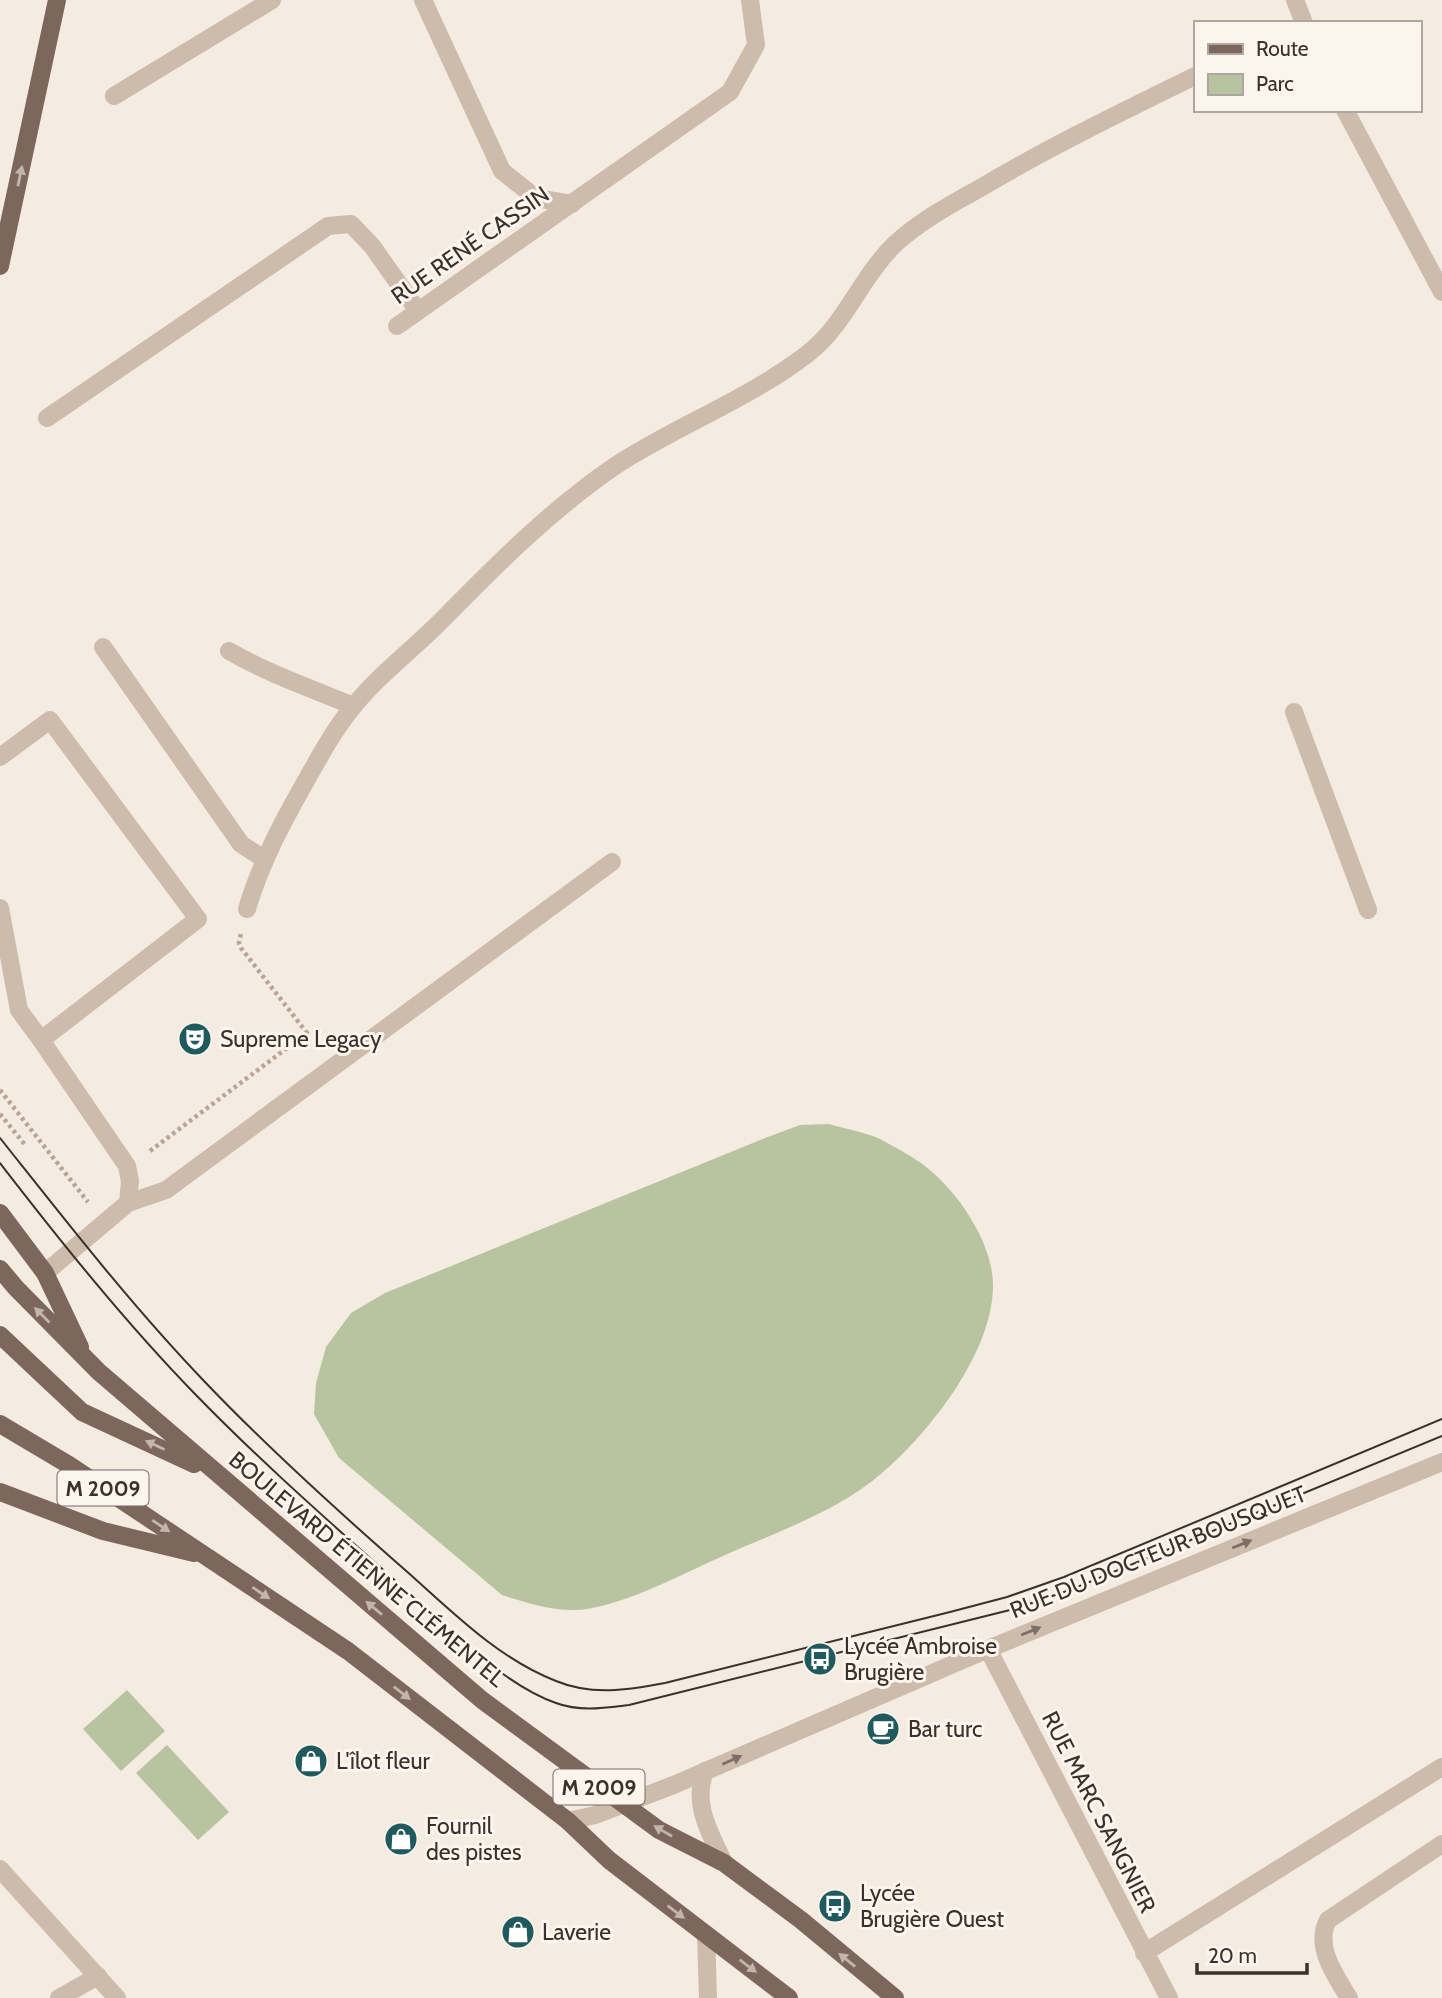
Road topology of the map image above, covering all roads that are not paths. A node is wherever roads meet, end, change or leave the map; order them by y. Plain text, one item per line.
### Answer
1 (57, 0) edge
2 (272, 0) edge
3 (423, 0) edge
4 (750, 0) edge
5 (1295, 0) edge
6 (1303, 21) edge
7 (1194, 77) edge
8 (114, 96) dead end
9 (1346, 112) edge
10 (572, 204) junction
11 (0, 266) edge
12 (1442, 292) edge
13 (418, 311) junction
14 (397, 326) dead end
15 (47, 418) dead end
16 (103, 647) dead end
17 (229, 651) dead end
18 (353, 706) junction
19 (1294, 712) dead end
20 (0, 757) edge
21 (264, 859) junction
22 (612, 862) dead end
23 (0, 908) edge
24 (247, 909) road end
25 (1368, 910) dead end
26 (41, 1040) junction
27 (128, 1203) junction
28 (0, 1213) edge
29 (0, 1269) edge
30 (45, 1273) junction
31 (0, 1335) edge
32 (86, 1360) junction
33 (0, 1424) edge
34 (1442, 1462) edge
35 (217, 1474) junction
36 (0, 1492) edge
37 (205, 1555) junction
38 (988, 1649) junction
39 (1442, 1767) edge
40 (705, 1771) junction
41 (624, 1805) junction
42 (568, 1821) junction
43 (1442, 1844) edge
44 (724, 1863) junction
45 (0, 1869) edge
46 (706, 1934) junction
47 (1144, 1953) junction
48 (98, 1976) junction
49 (59, 1998) edge
50 (117, 1998) edge
51 (708, 1998) edge
52 (789, 1998) edge
53 (895, 1998) edge
54 (1169, 1998) edge
55 (1349, 1998) edge

11 -> 1 main road
2 - 8 street
3 - 10 street, RUE RENÉ CASSIN
4 - 10 street, RUE RENÉ CASSIN
5 - 6 street
7 - 18 street
9 - 12 street
10 - 13 street, RUE RENÉ CASSIN
13 - 14 street, RUE RENÉ CASSIN
13 - 15 street
16 - 21 street
17 - 18 street
18 - 21 street
19 - 25 street
20 - 26 street
21 - 24 street
22 - 27 street
23 - 26 street
26 - 27 street
27 - 30 street
28 - 30 main road
32 -> 29 main road, M 2009
30 - 32 main road
35 -> 31 main road
32 - 35 main road, BOULEVARD ÉTIENNE CLÉMENTEL / M 2009
33 -> 37 main road, M 2009
38 -> 34 street, RUE DU DOCTEUR BOUSQUET
41 -> 35 main road, BOULEVARD ÉTIENNE CLÉMENTEL / M 2009
36 - 37 main road
37 -> 42 main road, M 2009
40 -> 38 street, RUE DU DOCTEUR BOUSQUET
38 - 47 street, RUE MARC SANGNIER
39 - 47 street
40 - 41 street, RUE DU DOCTEUR BOUSQUET
40 - 44 street
41 - 42 street
44 -> 41 main road, BOULEVARD ÉTIENNE CLÉMENTEL / M 2009
42 -> 46 main road, M 2009
43 - 55 street
53 -> 44 main road, BOULEVARD ÉTIENNE CLÉMENTEL / M 2009
45 - 48 street
46 - 51 street
46 -> 52 main road, M 2009
47 - 54 street, RUE MARC SANGNIER
48 - 49 street
48 - 50 street

